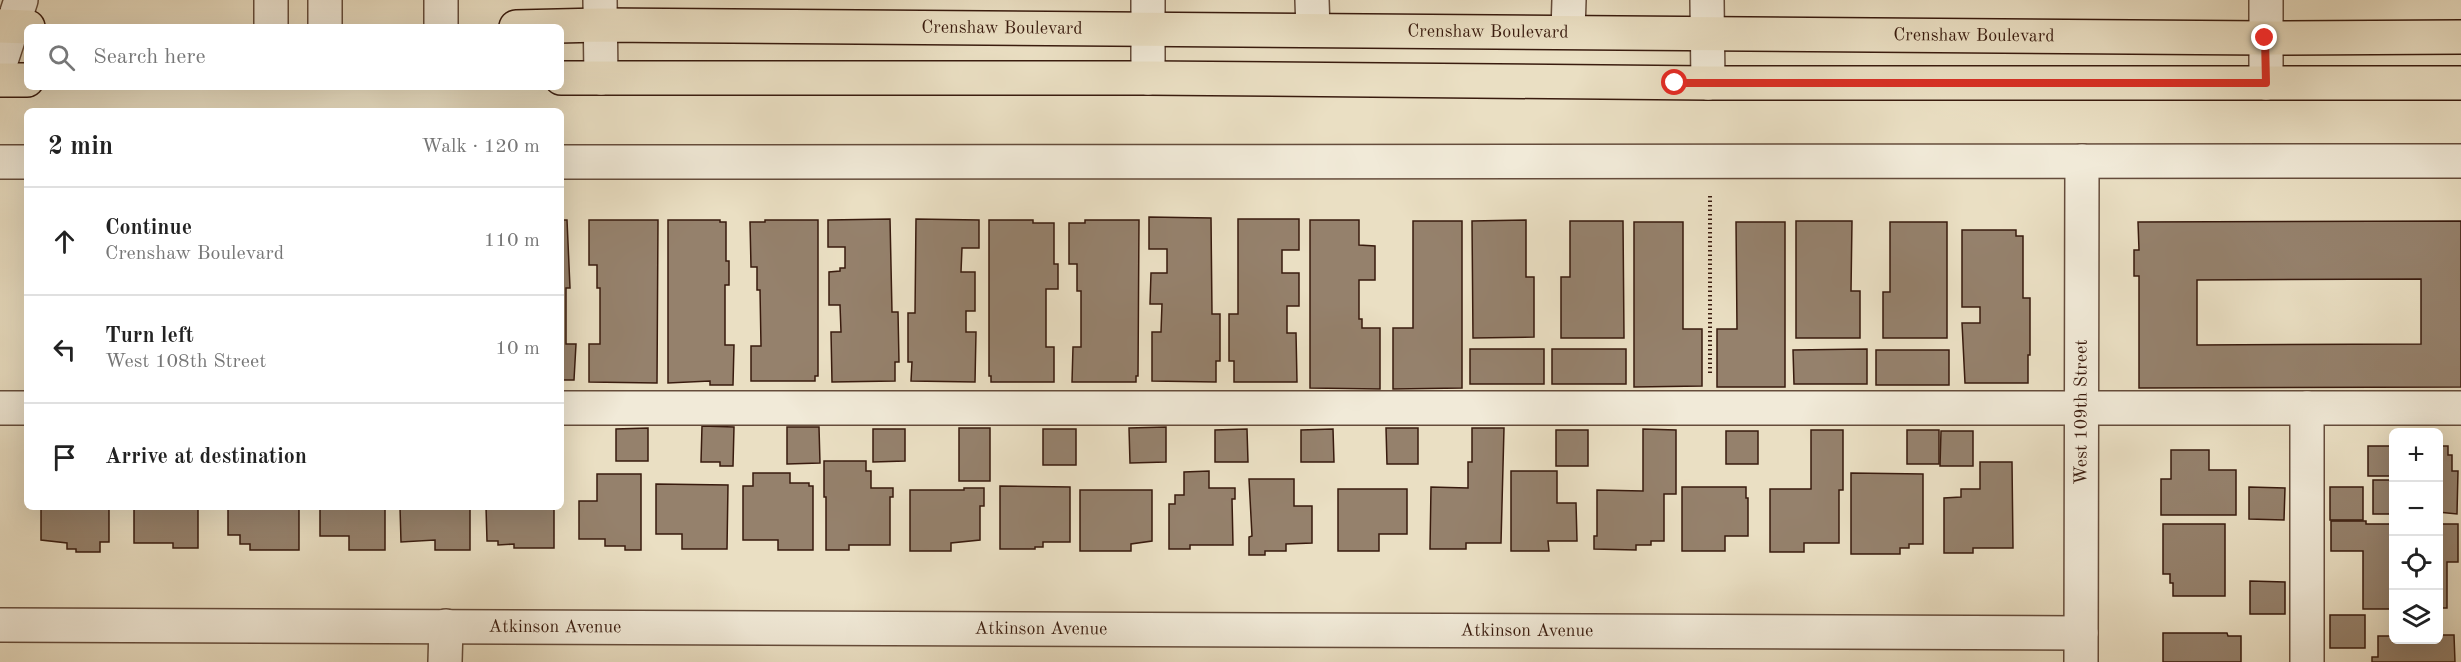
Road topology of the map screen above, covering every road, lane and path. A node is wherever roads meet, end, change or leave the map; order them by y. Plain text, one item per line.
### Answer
1 (272, 0) edge
2 (326, 0) edge
3 (441, 0) edge
4 (1707, 0) edge
5 (2265, 0) edge
6 (600, 13) edge
7 (1148, 14) edge
8 (1313, 15) edge
9 (1568, 16) edge
10 (15, 20) edge
11 (272, 24) edge
12 (325, 24) edge
13 (441, 24) edge
14 (534, 24) edge
15 (1707, 32) junction
16 (2461, 37) edge
17 (2265, 38) junction
18 (0, 64) edge
19 (564, 78) edge
20 (601, 78) junction
21 (1148, 78) junction
22 (0, 80) edge
23 (24, 80) edge
24 (1708, 83) junction
25 (2266, 83) junction
26 (2461, 83) edge
27 (2082, 161) junction
28 (2461, 161) edge
29 (0, 162) edge
30 (24, 162) edge
31 (564, 162) edge
32 (1710, 195) dead end
33 (1710, 407) junction
34 (2082, 407) junction
35 (0, 408) edge
36 (24, 408) edge
37 (564, 408) edge
38 (2307, 408) junction
39 (2461, 408) edge
40 (0, 625) edge
41 (446, 626) junction
42 (2081, 648) edge
43 (445, 662) edge
44 (2307, 662) edge

1 - 11 street
2 - 12 street
3 - 13 street
4 - 15 street
5 - 17 street
6 - 7 main road, Crenshaw Boulevard
6 - 14 main road, Crenshaw Boulevard
6 - 20 street
7 - 8 main road, Crenshaw Boulevard
7 - 21 street
8 - 9 main road, Crenshaw Boulevard
9 - 15 main road, Crenshaw Boulevard
10 - 18 street
15 - 17 main road, Crenshaw Boulevard
15 - 24 street
16 - 17 main road, Crenshaw Boulevard
17 - 25 street
19 - 20 main road
20 - 21 main road
21 - 24 main road
22 - 23 main road
24 - 25 main road
25 - 26 main road
27 - 28 street
27 - 31 street
27 - 34 street, West 109th Street
29 - 30 street
32 - 33 path
33 - 34 street
33 - 37 street
34 - 38 street
34 - 42 street, West 109th Street
35 - 36 street
38 - 39 street
38 - 44 street
40 - 41 street, Atkinson Avenue
41 - 42 street, Atkinson Avenue
41 - 43 street

